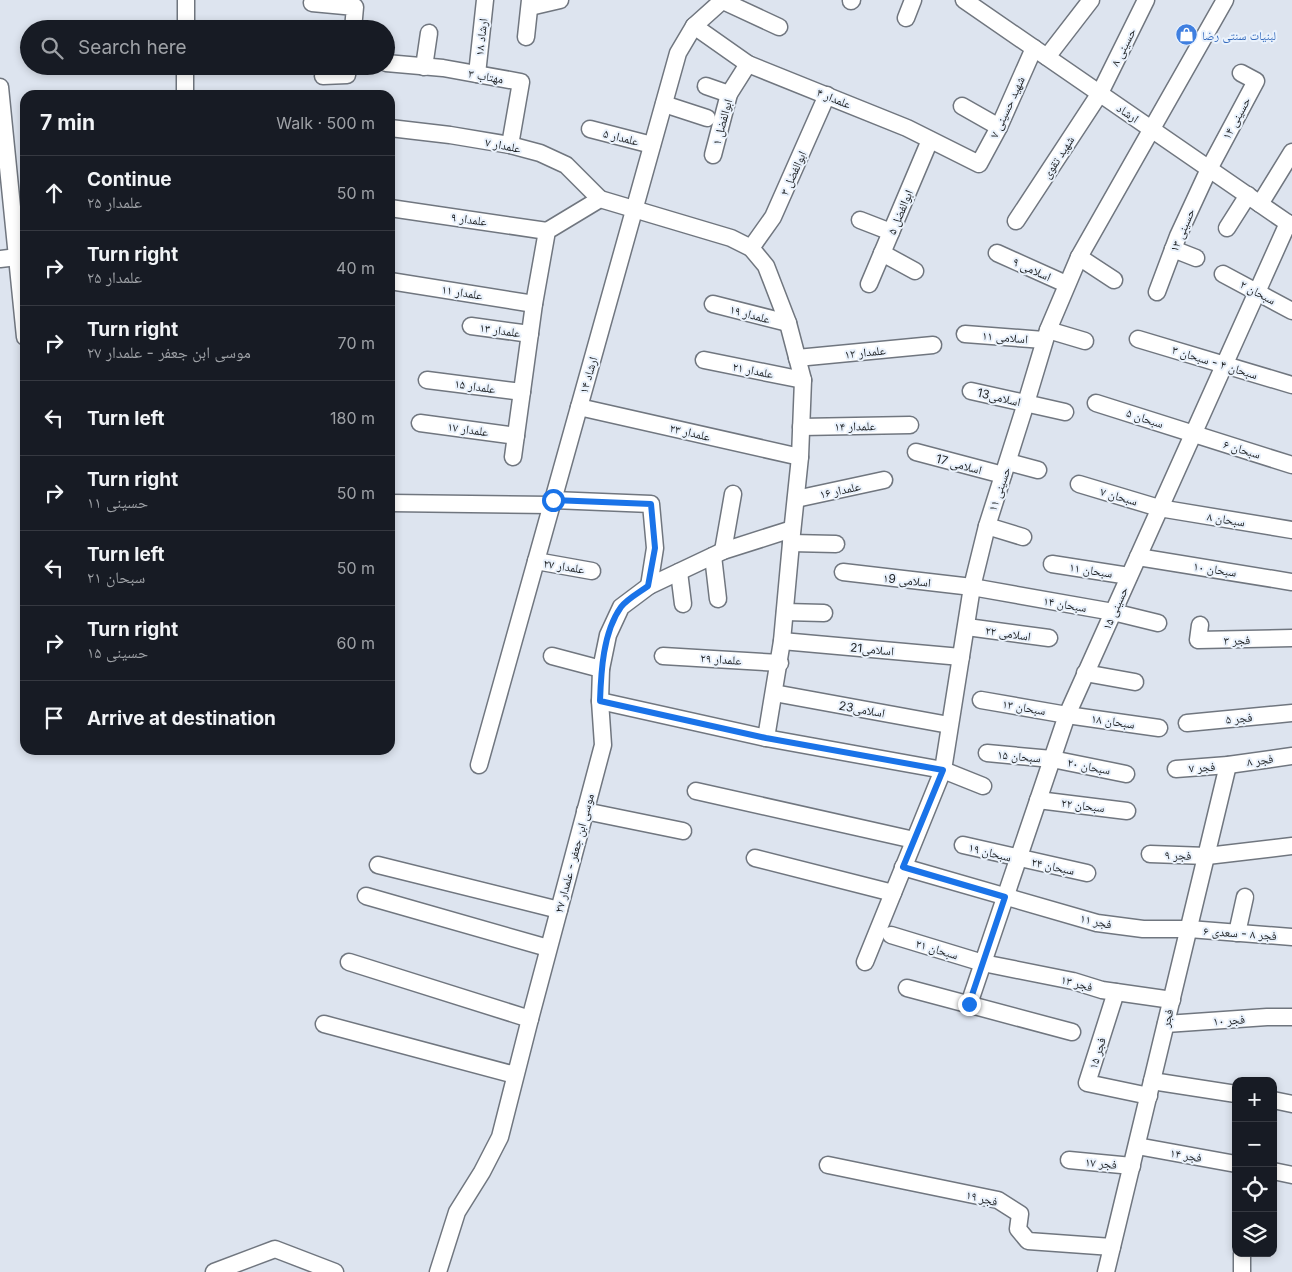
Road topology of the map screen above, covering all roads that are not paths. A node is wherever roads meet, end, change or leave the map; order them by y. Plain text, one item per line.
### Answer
1 (186, 0) edge
2 (485, 0) edge
3 (560, 0) edge
4 (723, 0) edge
5 (913, 0) edge
6 (964, 0) edge
7 (1091, 0) edge
8 (1146, 0) edge
9 (1224, 0) edge
10 (312, 3) dead end
11 (530, 4) edge
12 (986, 6) edge
13 (906, 18) dead end
14 (186, 20) edge
15 (354, 20) edge
16 (694, 26) junction
17 (779, 28) dead end
18 (428, 33) dead end
19 (526, 37) dead end
20 (1041, 53) junction
21 (395, 64) edge
22 (748, 64) junction
23 (424, 66) junction
24 (1241, 73) dead end
25 (477, 74) junction
26 (185, 75) edge
27 (347, 75) edge
28 (323, 76) dead end
29 (706, 86) dead end
30 (0, 87) edge
31 (185, 90) edge
32 (729, 94) junction
33 (1100, 94) junction
34 (827, 95) junction
35 (664, 104) junction
36 (962, 106) dead end
37 (707, 118) dead end
38 (999, 127) junction
39 (395, 129) edge
40 (590, 129) dead end
41 (1152, 129) junction
42 (930, 140) junction
43 (652, 144) junction
44 (510, 145) junction
45 (3, 148) edge
46 (1292, 152) edge
47 (713, 155) dead end
48 (979, 164) joint
49 (1209, 169) junction
50 (1254, 199) junction
51 (600, 200) junction
52 (395, 209) edge
53 (634, 210) junction
54 (860, 220) dead end
55 (1016, 221) dead end
56 (1290, 224) edge
57 (1227, 228) dead end
58 (547, 230) junction
59 (891, 232) junction
60 (751, 248) junction
61 (1173, 249) junction
62 (882, 253) junction
63 (997, 253) dead end
64 (17, 257) junction
65 (1079, 257) junction
66 (1196, 258) dead end
67 (0, 259) edge
68 (915, 270) dead end
69 (1223, 274) dead end
70 (20, 280) edge
71 (1114, 280) dead end
72 (395, 281) edge
73 (869, 284) dead end
74 (1066, 284) junction
75 (1157, 292) dead end
76 (1256, 292) junction
77 (534, 304) junction
78 (712, 304) dead end
79 (1292, 311) edge
80 (788, 323) junction
81 (471, 326) dead end
82 (530, 334) junction
83 (965, 334) dead end
84 (1046, 335) junction
85 (1138, 339) dead end
86 (1085, 341) dead end
87 (933, 345) dead end
88 (797, 358) junction
89 (704, 360) dead end
90 (1224, 364) junction
91 (427, 380) dead end
92 (803, 380) junction
93 (1292, 385) edge
94 (971, 391) dead end
95 (522, 392) junction
96 (1096, 403) dead end
97 (1026, 404) junction
98 (579, 407) junction
99 (1065, 412) dead end
100 (420, 423) dead end
101 (910, 425) dead end
102 (801, 427) junction
103 (1193, 434) junction
104 (516, 436) junction
105 (916, 452) dead end
106 (513, 457) dead end
107 (800, 457) junction
108 (1292, 465) edge
109 (1006, 468) junction
110 (1038, 470) dead end
111 (884, 480) dead end
112 (1078, 484) dead end
113 (733, 494) dead end
114 (796, 500) junction
115 (552, 502) junction
116 (395, 503) edge
117 (1159, 508) junction
118 (986, 526) junction
119 (1292, 530) edge
120 (791, 536) junction
121 (1023, 537) dead end
122 (836, 544) dead end
123 (718, 553) junction
124 (1138, 557) junction
125 (536, 561) junction
126 (1052, 564) dead end
127 (592, 571) dead end
128 (678, 572) junction
129 (843, 572) dead end
130 (1129, 576) junction
131 (1292, 582) edge
132 (648, 586) junction
133 (972, 587) junction
134 (718, 599) dead end
135 (683, 604) dead end
136 (785, 612) junction
137 (1113, 612) junction
138 (824, 613) dead end
139 (1158, 623) dead end
140 (1200, 626) dead end
141 (966, 627) junction
142 (1049, 638) dead end
143 (1292, 638) edge
144 (782, 641) junction
145 (552, 656) dead end
146 (662, 656) dead end
147 (961, 657) junction
148 (780, 663) junction
149 (601, 669) junction
150 (1085, 674) junction
151 (1135, 682) dead end
152 (774, 694) junction
153 (981, 700) dead end
154 (600, 701) junction
155 (1292, 713) edge
156 (1067, 714) junction
157 (1187, 723) dead end
158 (949, 725) junction
159 (1159, 728) dead end
160 (766, 738) junction
161 (986, 753) dead end
162 (1292, 756) edge
163 (1052, 759) junction
164 (479, 765) dead end
165 (1228, 765) junction
166 (1176, 769) dead end
167 (943, 770) junction
168 (1126, 774) dead end
169 (983, 786) dead end
170 (696, 791) dead end
171 (1038, 800) junction
172 (585, 811) junction
173 (1127, 811) dead end
174 (683, 831) dead end
175 (914, 840) junction
176 (963, 845) dead end
177 (1292, 846) edge
178 (1150, 854) dead end
179 (1206, 856) junction
180 (755, 858) dead end
181 (1018, 858) junction
182 (378, 866) dead end
183 (903, 867) junction
184 (1087, 873) dead end
185 (893, 893) junction
186 (366, 896) dead end
187 (1245, 896) dead end
188 (1005, 897) junction
189 (559, 910) junction
190 (1189, 929) junction
191 (1237, 933) junction
192 (891, 935) dead end
193 (1292, 937) edge
194 (548, 948) junction
195 (349, 962) dead end
196 (865, 962) dead end
197 (983, 963) junction
198 (907, 988) dead end
199 (1116, 992) junction
200 (1172, 1000) junction
201 (969, 1004) junction
202 (1292, 1018) edge
203 (530, 1019) junction
204 (324, 1024) dead end
205 (1166, 1024) junction
206 (1072, 1032) dead end
207 (516, 1075) junction
208 (1151, 1088) junction
209 (1232, 1094) edge
210 (1277, 1101) edge
211 (1292, 1104) edge
212 (1137, 1146) junction
213 (1069, 1160) dead end
214 (1232, 1163) edge
215 (828, 1165) dead end
216 (1132, 1166) junction
217 (1277, 1172) edge
218 (1292, 1175) edge
219 (1112, 1247) junction
220 (1242, 1257) edge
221 (214, 1272) edge
222 (335, 1272) edge
223 (438, 1272) edge
224 (1106, 1272) edge
225 (1242, 1272) edge

1 - 14 street
2 - 25 street, ارشاد ۱۸
3 - 11 street
4 - 16 street, ارشاد ۱۴
4 - 17 street
5 - 13 street
6 - 12 street, ارشاد
7 - 20 street, شهید حسینی ۷
8 - 33 street, حسینی ۸
9 - 41 street, حسینی ۱۱
10 - 15 street
11 - 19 street
12 - 20 street, ارشاد
16 - 22 street, علمدار ۴
16 - 35 street, ارشاد ۱۴
18 - 23 street
20 - 33 street, ارشاد
20 - 38 street, شهید حسینی ۷
21 - 23 street, مهتاب ۳
22 - 32 street, ابوالفضل ۱
22 - 34 street, علمدار ۴
23 - 25 street, مهتاب ۳
24 - 49 street, حسینی ۱۴
25 - 44 street, مهتاب ۳
26 - 31 street
27 - 28 street
29 - 32 street
30 - 45 street
32 - 47 street, ابوالفضل ۱
33 - 41 street, ارشاد
33 - 55 street, شهید تقوی
34 - 42 street, علمدار ۴
34 - 60 street, ابوالفضل ۳
35 - 37 street
35 - 43 street, ارشاد ۱۴
36 - 38 street
38 - 48 street, شهید حسینی ۷
39 - 44 street, علمدار ۷
40 - 43 street, علمدار ۵
41 - 49 street, ارشاد
41 - 65 street, حسینی ۱۱
42 - 48 street, علمدار ۴
42 - 59 street, ابوالفضل ۵
43 - 53 street, ارشاد ۱۴
44 - 51 street, علمدار ۷
45 - 64 street
46 - 50 street
49 - 50 street, ارشاد
49 - 61 street, حسینی ۱۳
50 - 56 street, ارشاد
50 - 57 street
51 - 53 street
51 - 58 street
52 - 58 street, علمدار ۹
53 - 60 street
53 - 98 street, ارشاد ۱۴
54 - 59 street
56 - 76 street, حسینی ۱۵
58 - 77 street
59 - 62 street, ابوالفضل ۵
60 - 80 street
61 - 66 street
61 - 75 street, حسینی ۱۳
62 - 68 street
62 - 73 street, ابوالفضل ۵
63 - 74 street, اسلامی ۹
64 - 67 street
64 - 70 street
65 - 71 street
65 - 74 street, حسینی ۱۱
69 - 76 street, سبحان ۲
72 - 77 street, علمدار ۱۱
74 - 84 street, حسینی ۱۱
76 - 79 street, سبحان ۲
76 - 90 street, حسینی ۱۵
77 - 82 street
78 - 80 street, علمدار ۱۹
80 - 88 street
81 - 82 street, علمدار ۱۳
82 - 95 street
83 - 84 street, اسلامی ۱۱
84 - 86 street, اسلامی ۱۱
84 - 97 street, حسینی ۱۱
85 - 90 street, سبحان ۴ - سبحان ۳
87 - 88 street, علمدار ۱۲
88 - 92 street
89 - 92 street, علمدار ۲۱
90 - 93 street, سبحان ۴ - سبحان ۳
90 - 103 street, حسینی ۱۵
91 - 95 street, علمدار ۱۵
92 - 102 street
94 - 97 street, اسلامی13
95 - 104 street
96 - 103 street, سبحان ۵
97 - 99 street, اسلامی13
97 - 109 street, حسینی ۱۱
98 - 107 street, علمدار ۲۳
98 - 115 street, ارشاد ۱۴
100 - 104 street, علمدار ۱۷
101 - 102 street, علمدار ۱۴
102 - 107 street
103 - 108 street, سبحان ۶
103 - 117 street, حسینی ۱۵
104 - 106 street
105 - 109 street, اسلامی 17
107 - 114 street
109 - 110 street, اسلامی 17
109 - 118 street, حسینی ۱۱
111 - 114 street, علمدار ۱۶
112 - 117 street, سبحان ۷
113 - 123 street
114 - 120 street
115 - 116 street
115 - 125 street, ارشاد ۱۴
115 - 132 street
117 - 119 street, سبحان ۸
117 - 124 street, حسینی ۱۵
118 - 121 street
118 - 133 street, حسینی ۱۱
120 - 122 street, موسی ابن جعفر - علمدار ۲۷
120 - 123 street, موسی ابن جعفر - علمدار ۲۷
120 - 136 street
123 - 128 street, موسی ابن جعفر - علمدار ۲۷
123 - 134 street
124 - 130 street, حسینی ۱۵
124 - 131 street, سبحان ۱۰
125 - 127 street, علمدار ۲۷
125 - 164 street, ارشاد ۱۴
126 - 130 street, سبحان ۱۱
128 - 132 street, موسی ابن جعفر - علمدار ۲۷
128 - 135 street
129 - 133 street, اسلامی ۱9
130 - 137 street, حسینی ۱۵
132 - 149 street, موسی ابن جعفر - علمدار ۲۷
133 - 137 street, سبحان ۱۴
133 - 141 street, حسینی ۱۱
136 - 138 street
136 - 144 street
137 - 139 street, سبحان ۱۴
137 - 150 street, حسینی ۱۵
140 - 143 street, فجر ۳
141 - 142 street, اسلامی ۲۲
141 - 147 street, حسینی ۱۱
144 - 147 street, اسلامی21
144 - 148 street
145 - 149 street
146 - 148 street, علمدار ۲۹
147 - 158 street, حسینی ۱۱
148 - 152 street
149 - 154 street, موسی ابن جعفر - علمدار ۲۷
150 - 151 street
150 - 156 street, حسینی ۱۵
152 - 158 street, اسلامی23
152 - 160 street
153 - 156 street, سبحان ۱۳
154 - 160 street
154 - 172 street, موسی ابن جعفر - علمدار ۲۷
155 - 157 street, فجر ۵
156 - 159 street, سبحان ۱۸
156 - 163 street, حسینی ۱۵
158 - 167 street, حسینی ۱۱
160 - 167 street
161 - 163 street, سبحان ۱۵
162 - 165 street, فجر ۸
163 - 168 street, سبحان ۲۰
163 - 171 street, حسینی ۱۵
165 - 166 street, فجر ۷
165 - 179 street, فجر
167 - 169 street
167 - 175 street, حسینی ۱۱
170 - 175 street
171 - 173 street, سبحان ۲۲
171 - 181 street, حسینی ۱۵
172 - 174 street
172 - 189 street, موسی ابن جعفر - علمدار ۲۷
175 - 183 street, حسینی ۱۱
176 - 181 street, سبحان ۱۹
177 - 179 street, فجر ۹
178 - 179 street, فجر ۹
179 - 190 street, فجر
180 - 185 street
181 - 184 street, سبحان ۲۴
181 - 188 street, حسینی ۱۵
182 - 189 street
183 - 185 street, حسینی ۱۱
183 - 188 street
185 - 196 street, حسینی ۱۱
186 - 194 street
187 - 191 street
188 - 190 street, فجر ۱۱
188 - 197 street, حسینی ۱۵
189 - 194 street, موسی ابن جعفر - علمدار ۲۷
190 - 191 street, فجر ۸ - سعدی ۶
190 - 200 street, فجر
191 - 193 street, فجر ۸ - سعدی ۶
192 - 197 street, سبحان ۲۱
194 - 203 street, موسی ابن جعفر - علمدار ۲۷
195 - 203 street
197 - 199 street, فجر ۱۳
197 - 201 street, حسینی ۱۵
198 - 201 street
199 - 200 street, فجر ۱۳
199 - 208 street, فجر ۱۵
200 - 205 street, فجر
201 - 206 street
202 - 205 street, فجر ۱۰
203 - 207 street, موسی ابن جعفر - علمدار ۲۷
204 - 207 street
205 - 208 street, فجر
207 - 223 street, موسی ابن جعفر - علمدار ۲۷
208 - 209 street
208 - 212 street, فجر
210 - 211 street
212 - 214 street, فجر ۱۴
212 - 216 street, فجر
213 - 216 street, فجر ۱۷
215 - 219 street, فجر ۱۹
216 - 219 street, فجر
217 - 218 street
219 - 224 street, فجر
220 - 225 street
221 - 222 street

